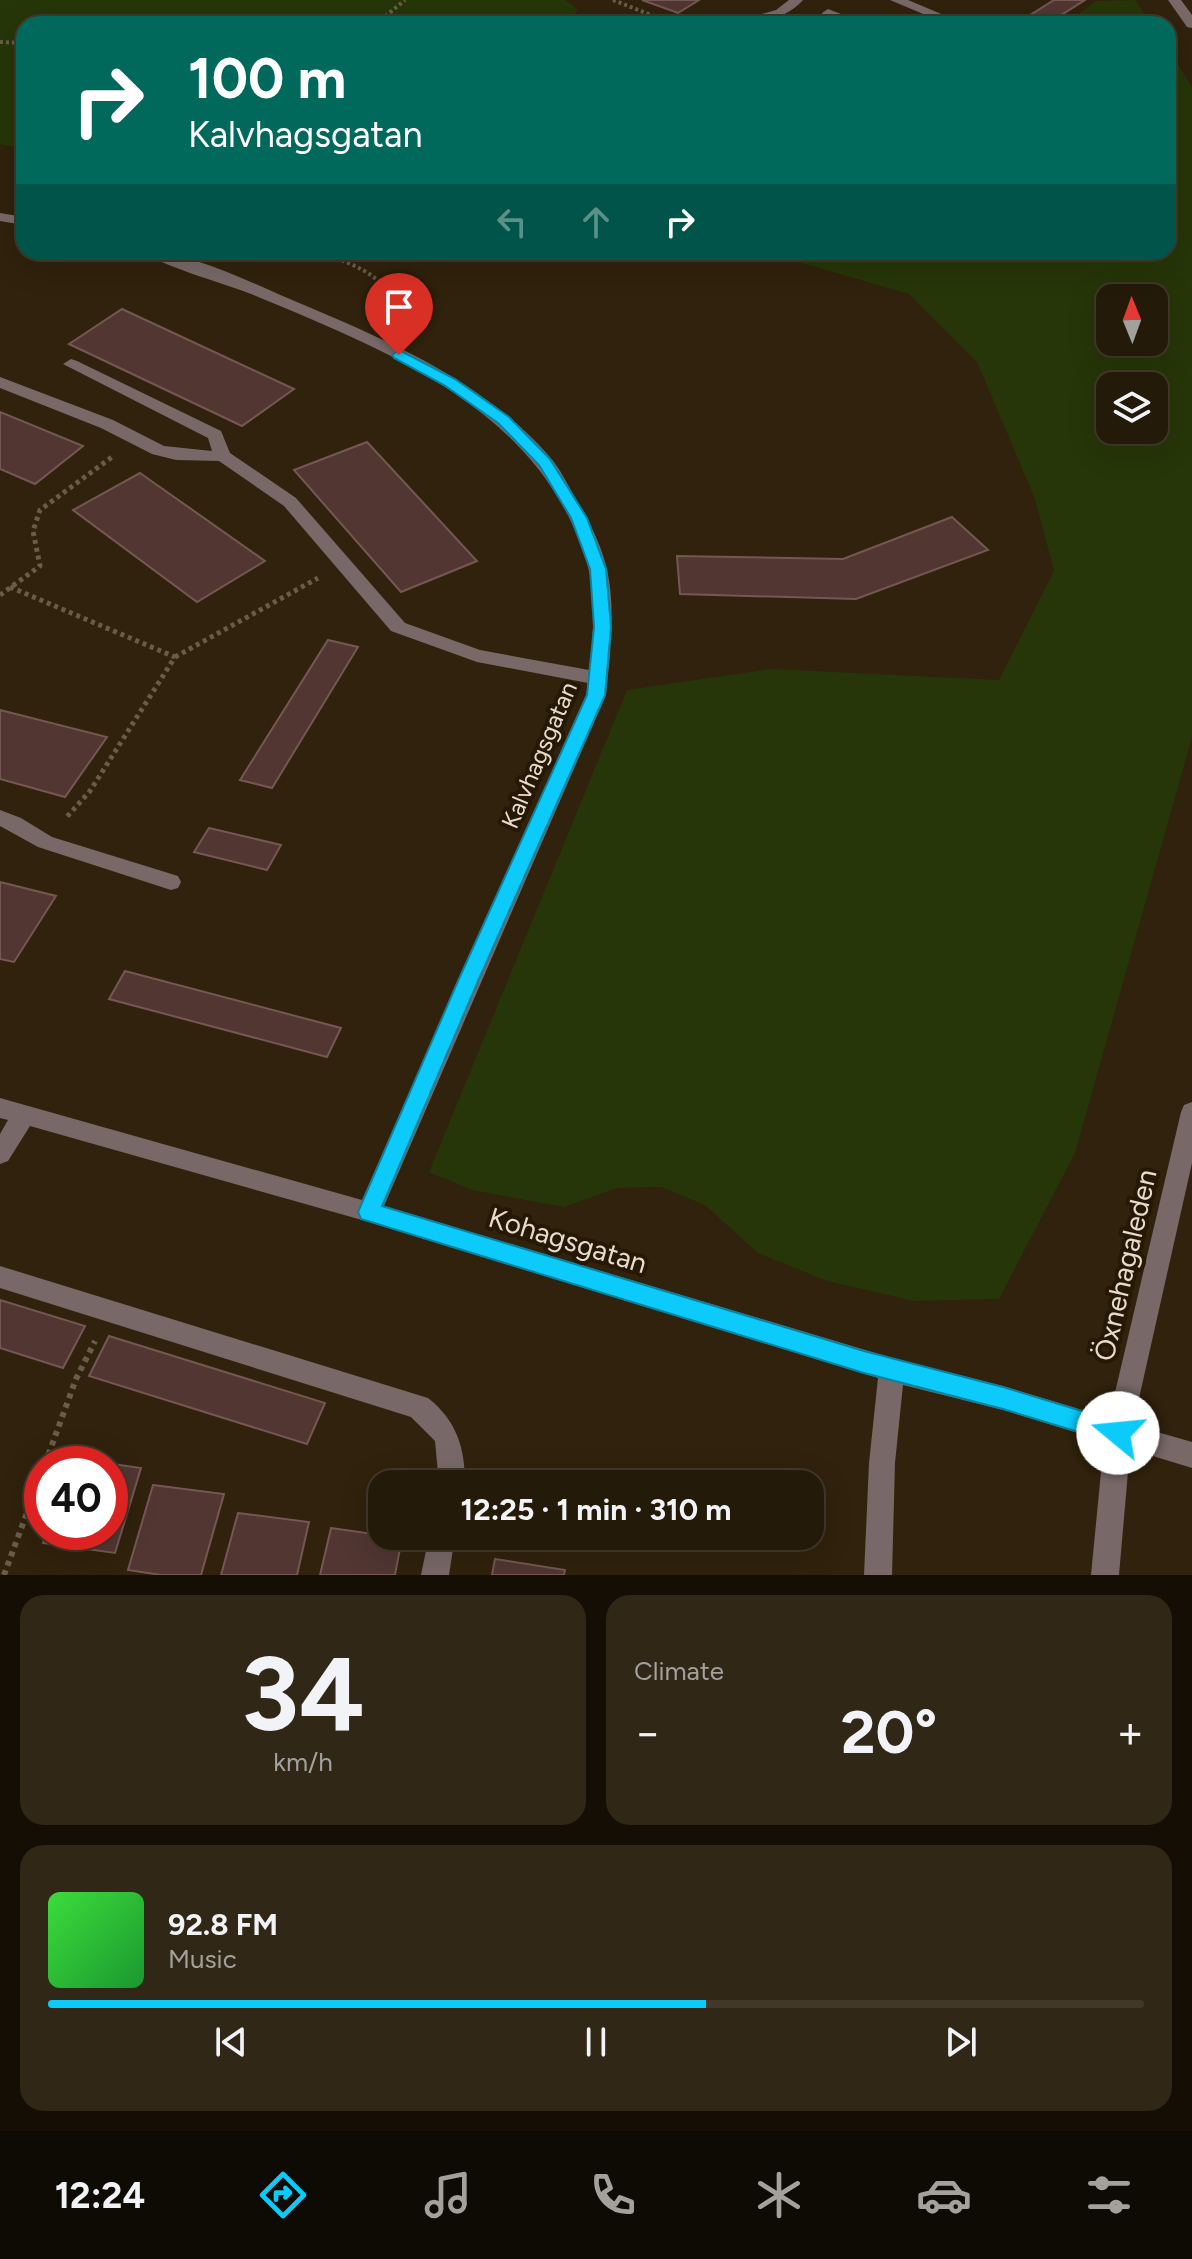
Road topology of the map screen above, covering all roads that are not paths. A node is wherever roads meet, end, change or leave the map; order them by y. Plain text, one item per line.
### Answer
1 (797, 0) edge
2 (896, 0) edge
3 (1174, 0) edge
4 (828, 13) dead end
5 (767, 16) edge
6 (835, 16) edge
7 (938, 16) edge
8 (1192, 24) edge
9 (173, 260) edge
10 (71, 364) dead end
11 (0, 382) edge
12 (223, 456) junction
13 (599, 678) junction
14 (0, 818) edge
15 (171, 882) dead end
16 (12, 1111) edge
17 (1192, 1112) edge
18 (0, 1154) edge
19 (369, 1212) junction
20 (0, 1277) edge
21 (892, 1370) junction
22 (1118, 1433) junction
23 (1192, 1455) edge
24 (452, 1470) edge
25 (439, 1550) edge
26 (435, 1575) edge
27 (878, 1575) edge
28 (1105, 1575) edge

1 - 5 street
2 - 7 street
3 - 8 street
4 - 6 street
9 - 13 street, Kalvhagsgatan
10 - 12 street
11 - 12 street
12 - 13 street
13 - 19 street, Kalvhagsgatan
14 - 15 street
16 - 18 street
16 - 19 street, Kohagsgatan
17 - 22 street, Öxnehagaleden
19 - 21 street, Kohagsgatan
20 - 24 street
21 - 22 street, Kohagsgatan
21 - 27 street
22 - 23 street, Kohagsgatan
22 - 28 street, Öxnehagaleden
25 - 26 street

